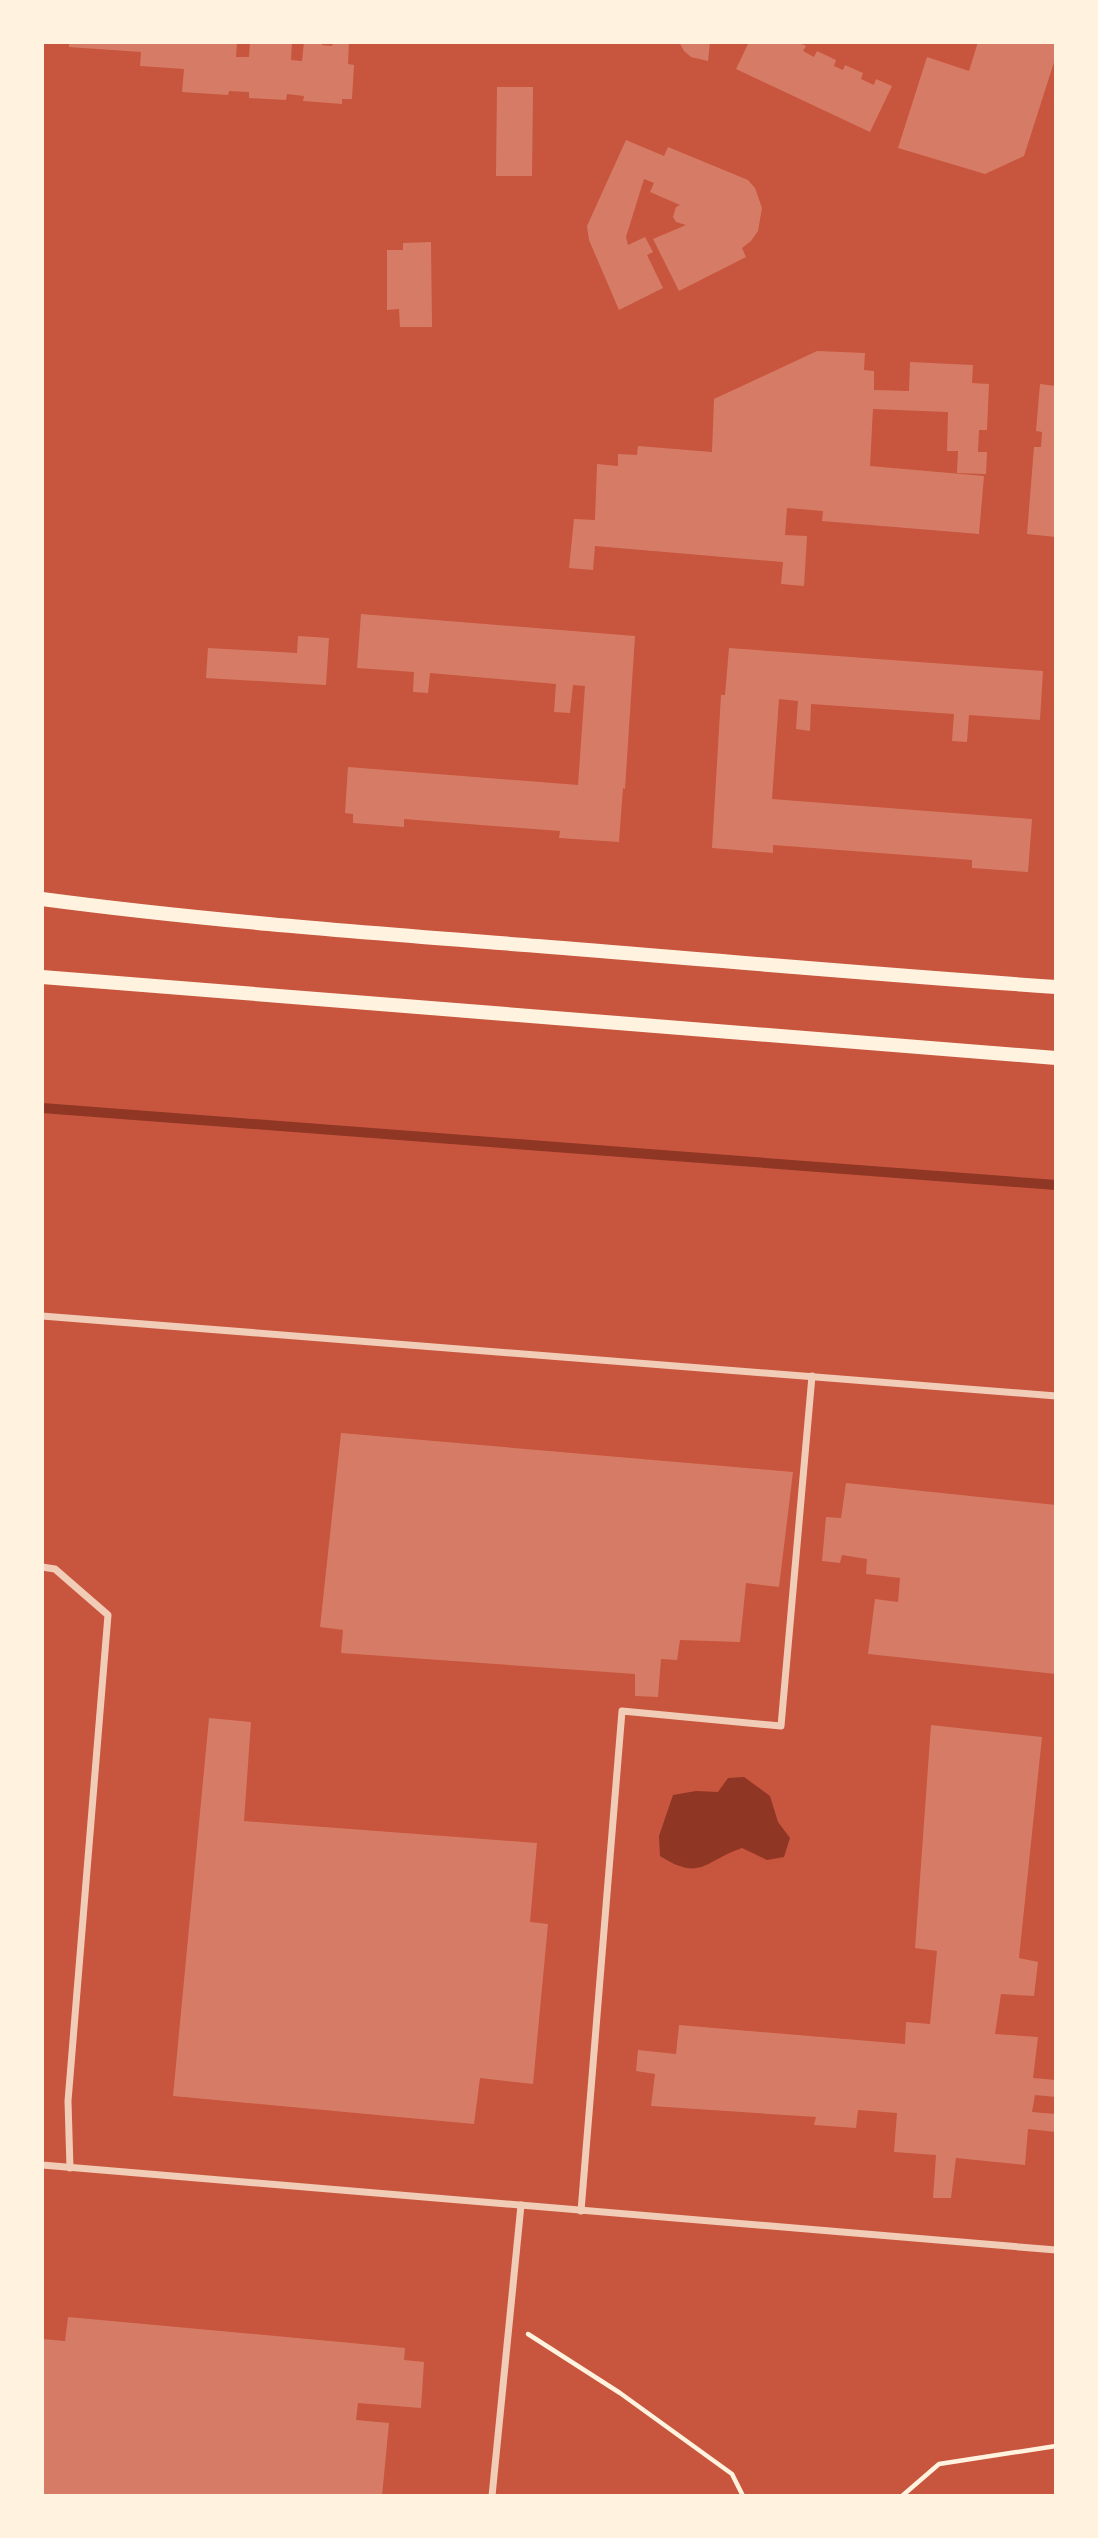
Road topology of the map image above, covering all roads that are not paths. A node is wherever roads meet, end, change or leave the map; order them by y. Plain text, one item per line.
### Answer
1 (42, 899) edge
2 (42, 977) edge
3 (1056, 986) edge
4 (1056, 1058) edge
5 (42, 1316) edge
6 (812, 1376) junction
7 (1056, 1396) edge
8 (42, 1567) edge
9 (42, 2165) edge
10 (70, 2168) junction
11 (521, 2206) junction
12 (581, 2211) junction
13 (1056, 2250) edge
14 (492, 2496) edge

1 - 3 main road
2 - 4 main road
5 - 6 street
6 - 7 street
6 - 12 street
8 - 10 street
9 - 10 street
10 - 11 street
11 - 12 street
11 - 14 street
12 - 13 street

